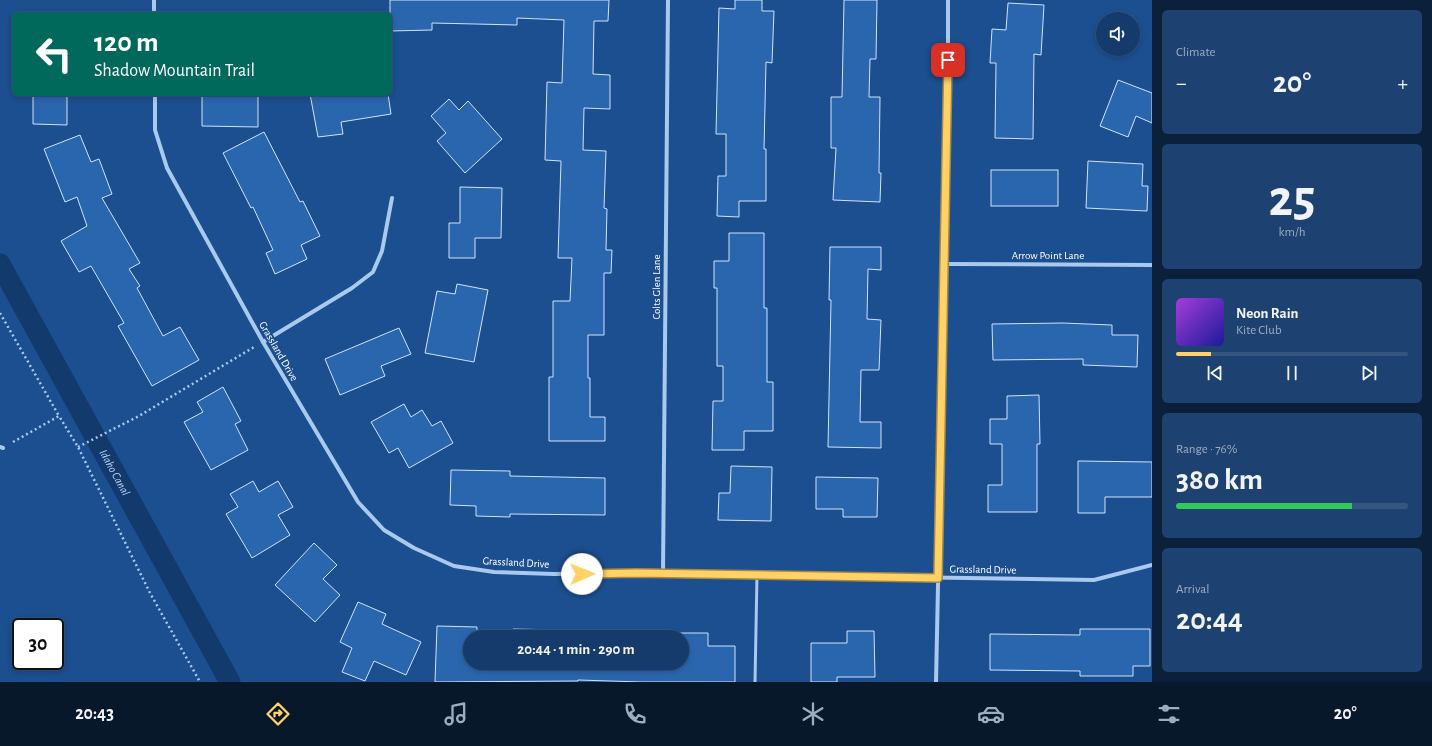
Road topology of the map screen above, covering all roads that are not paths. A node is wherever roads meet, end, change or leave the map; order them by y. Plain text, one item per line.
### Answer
1 (154, 0) edge
2 (668, 0) edge
3 (948, 0) edge
4 (154, 12) edge
5 (155, 96) edge
6 (392, 198) dead end
7 (944, 264) junction
8 (1152, 265) edge
9 (263, 342) junction
10 (1152, 565) edge
11 (663, 573) junction
12 (757, 575) junction
13 (938, 578) junction
14 (756, 682) edge
15 (936, 682) edge

1 - 4 street
2 - 11 street, Colts Glen Lane
3 - 7 street
5 - 9 street, Grassland Drive
6 - 9 street
7 - 8 street, Arrow Point Lane
7 - 13 street
9 - 11 street, Grassland Drive
10 - 13 street, Grassland Drive
11 - 12 street, Grassland Drive
12 - 13 street, Grassland Drive
12 - 14 lane
13 - 15 street

